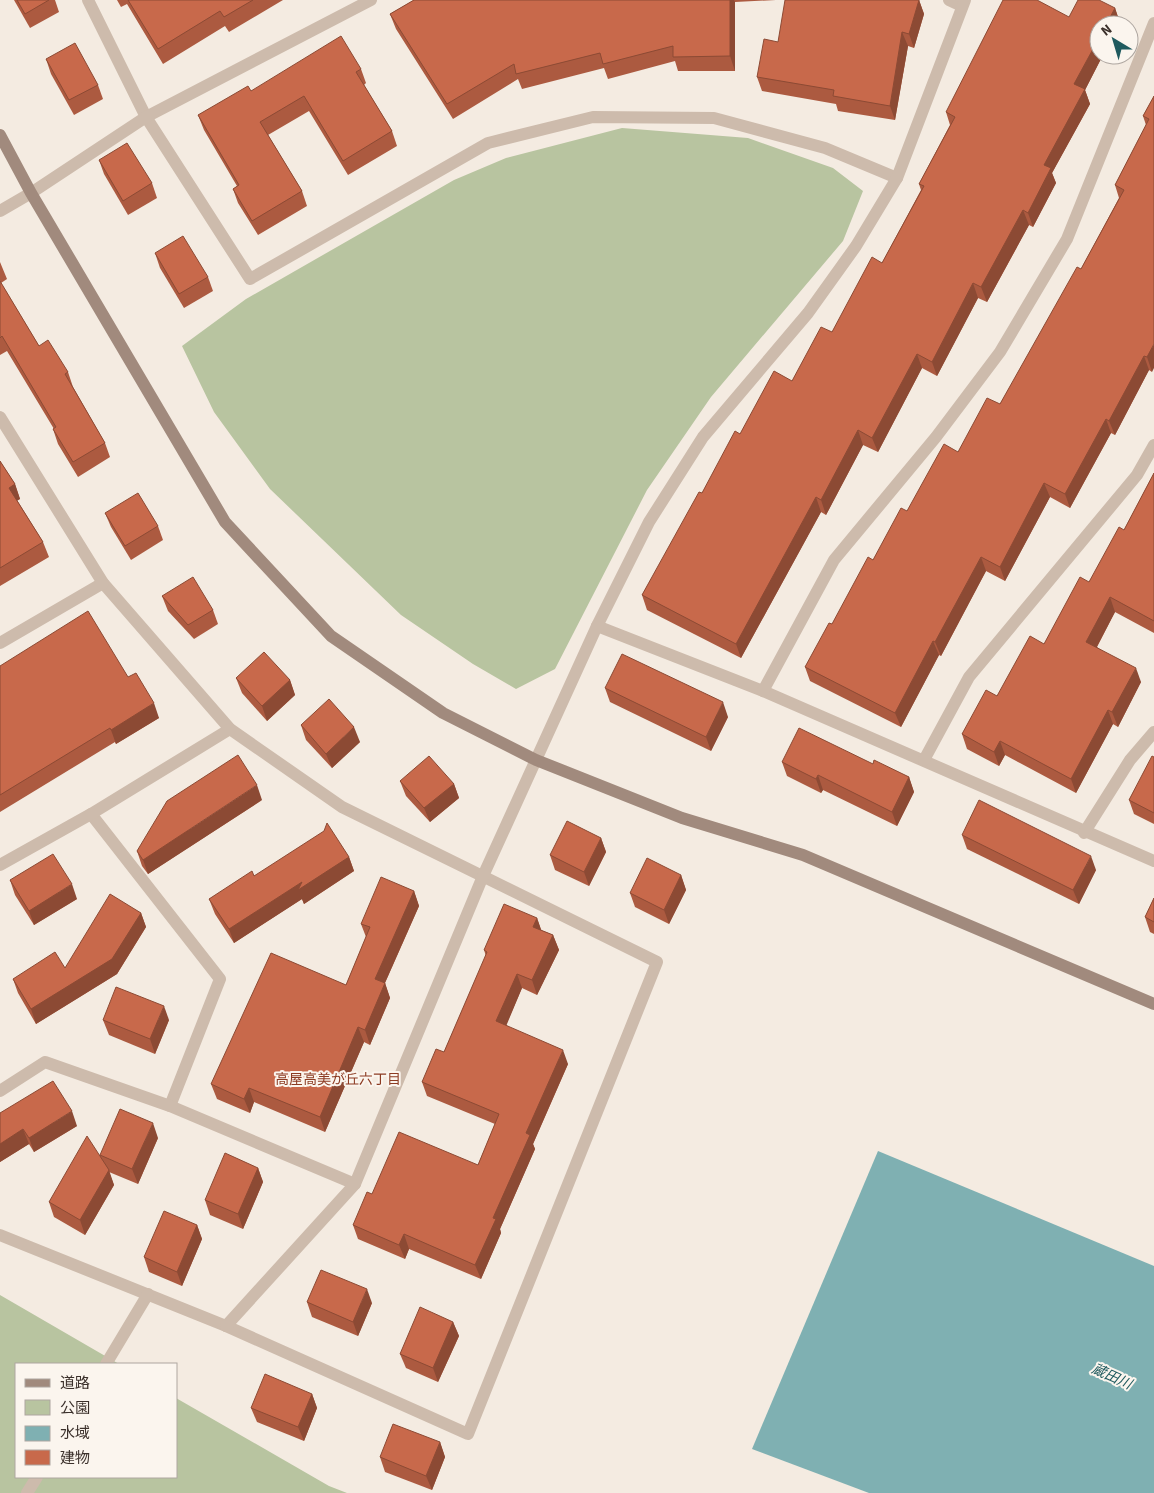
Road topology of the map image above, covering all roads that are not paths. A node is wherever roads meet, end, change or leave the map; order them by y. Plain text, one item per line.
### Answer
1 (88, 0) edge
2 (371, 0) edge
3 (949, 0) edge
4 (964, 3) edge
5 (1154, 23) edge
6 (146, 117) junction
7 (0, 135) edge
8 (898, 178) junction
9 (32, 193) junction
10 (0, 211) edge
11 (1, 421) edge
12 (1154, 445) edge
13 (104, 583) junction
14 (597, 626) junction
15 (0, 642) edge
16 (763, 691) junction
17 (230, 729) junction
18 (1154, 732) edge
19 (536, 760) junction
20 (924, 760) junction
21 (90, 814) junction
22 (1084, 833) junction
23 (1154, 862) edge
24 (0, 865) edge
25 (483, 876) junction
26 (1154, 1004) edge
27 (0, 1091) edge
28 (170, 1106) junction
29 (355, 1184) junction
30 (0, 1235) edge
31 (148, 1294) junction
32 (226, 1326) junction
33 (107, 1363) edge
34 (36, 1478) edge
35 (27, 1493) edge

1 - 6 street
2 - 6 street
3 - 4 street
4 - 8 street
5 - 16 street
6 - 8 street
6 - 9 street
7 - 9 street
8 - 14 street
9 - 10 street
9 - 19 street
11 - 13 street
12 - 20 street
13 - 15 street
13 - 17 street
14 - 16 street
14 - 19 street
16 - 20 street
17 - 21 street
17 - 25 street
18 - 22 street
19 - 25 street
19 - 26 street
20 - 22 street
21 - 24 street
21 - 28 street
22 - 23 street
25 - 29 street
25 - 32 street
27 - 28 street
28 - 29 street
29 - 32 street
30 - 31 street
31 - 32 street
31 - 33 street
34 - 35 street

